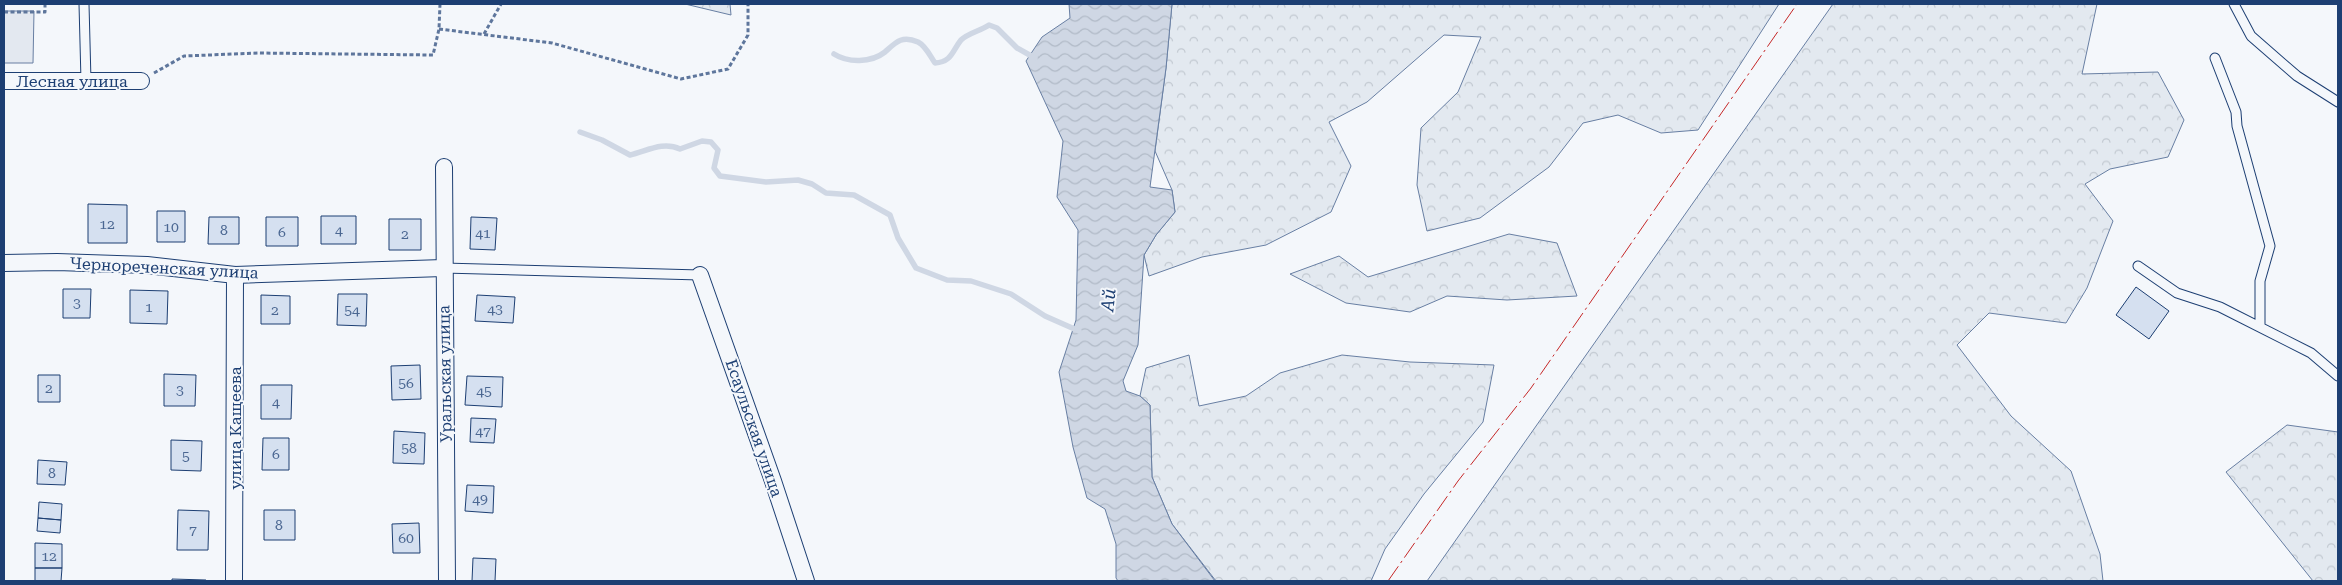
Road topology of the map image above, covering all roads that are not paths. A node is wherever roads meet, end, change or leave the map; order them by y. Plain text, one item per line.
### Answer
1 (84, 4) edge
2 (2234, 4) edge
3 (2215, 58) dead end
4 (4, 81) edge
5 (86, 81) junction
6 (141, 82) road end
7 (2338, 102) edge
8 (444, 167) dead end
9 (4, 263) edge
10 (2138, 266) dead end
11 (443, 268) junction
12 (235, 275) junction
13 (700, 275) joint
14 (2260, 326) junction
15 (2338, 376) edge
16 (234, 581) edge
17 (447, 581) edge
18 (806, 581) edge

1 - 5 lane
2 - 7 lane
3 - 14 lane
4 - 5 street, Лесная улица
5 - 6 street, Лесная улица
8 - 11 street, Уральская улица
9 - 12 street, Чернореченская улица
10 - 14 lane
11 - 12 street, Чернореченская улица
11 - 13 lane
11 - 17 street, Уральская улица
12 - 16 street, улица Кащеева
13 - 18 street, Есаульская улица
14 - 15 lane

